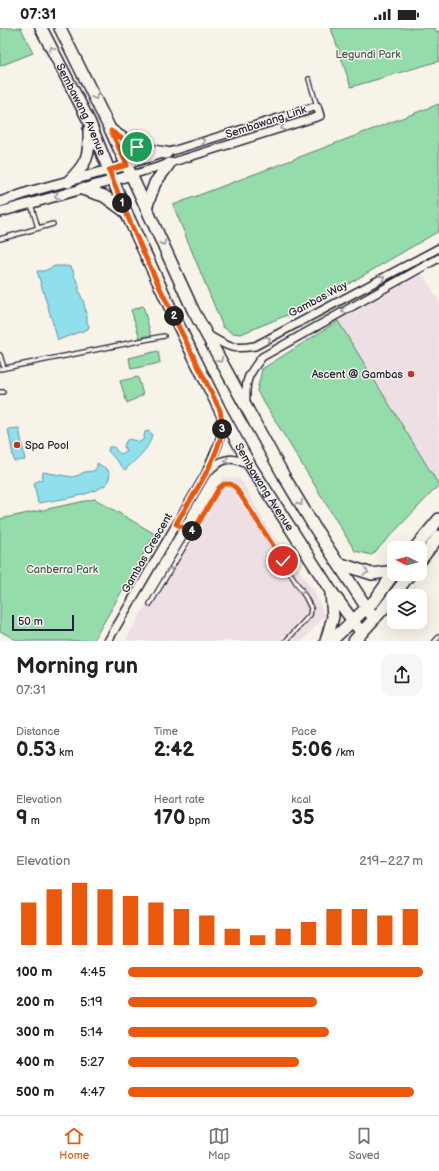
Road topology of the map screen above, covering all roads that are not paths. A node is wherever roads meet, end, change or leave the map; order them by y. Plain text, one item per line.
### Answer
1 (41, 28) edge
2 (60, 28) edge
3 (309, 79) dead end
4 (317, 106) junction
5 (89, 121) junction
6 (111, 131) junction
7 (166, 153) junction
8 (169, 164) junction
9 (129, 170) junction
10 (110, 175) junction
11 (68, 182) junction
12 (82, 189) junction
13 (0, 202) edge
14 (31, 204) junction
15 (146, 208) junction
16 (0, 212) edge
17 (126, 212) junction
18 (54, 224) dead end
19 (38, 228) junction
20 (0, 239) edge
21 (439, 248) edge
22 (439, 258) edge
23 (206, 334) junction
24 (164, 336) dead end
25 (0, 355) edge
26 (2, 369) edge
27 (246, 407) junction
28 (220, 410) junction
29 (251, 467) junction
30 (205, 475) junction
31 (439, 519) edge
32 (176, 524) junction
33 (193, 532) junction
34 (439, 536) edge
35 (421, 541) edge
36 (427, 552) edge
37 (338, 563) junction
38 (387, 573) edge
39 (388, 581) edge
40 (405, 581) edge
41 (331, 591) junction
42 (150, 604) dead end
43 (366, 608) junction
44 (374, 619) junction
45 (352, 621) junction
46 (361, 632) junction
47 (439, 637) edge
48 (108, 641) edge
49 (286, 641) edge
50 (326, 641) edge
51 (331, 641) edge
52 (354, 641) edge
53 (435, 641) edge

5 -> 1 main road, Sembawang Avenue
2 -> 6 main road, Sembawang Avenue
3 - 4 lane
7 -> 4 street, Sembawang Link
4 -> 8 street, Sembawang Link
5 - 10 main road, Sembawang Avenue
5 - 11 main road
6 - 7 main road
6 - 9 main road, Sembawang Avenue
7 - 9 street, Sembawang Link
8 - 9 street, Sembawang Link
8 - 15 main road
9 - 10 main road
9 - 15 main road, Sembawang Avenue
10 - 11 main road
10 - 12 main road
10 - 17 main road, Sembawang Avenue
11 - 13 main road
12 -> 14 main road
12 - 17 main road
14 - 16 main road
14 - 19 lane
15 -> 23 main road, Sembawang Avenue
17 - 28 main road, Sembawang Avenue
18 - 19 lane
19 - 20 lane
23 -> 21 street, Gambas Way
22 -> 27 street, Gambas Way
23 -> 27 main road, Sembawang Avenue
24 - 26 lane
25 - 26 lane
27 -> 37 main road, Sembawang Avenue
28 - 29 main road, Sembawang Avenue
28 - 30 street, Gambas Crescent
29 -> 30 street, Gambas Crescent
29 - 41 main road, Sembawang Avenue
30 - 32 street, Gambas Crescent
31 - 35 main road
32 - 33 lane
32 - 48 street, Gambas Crescent
42 -> 33 lane
33 -> 49 lane
34 - 36 main road
37 -> 38 main road
37 - 43 main road, Sembawang Avenue
39 - 43 main road
40 - 44 main road
41 - 45 main road, Sembawang Avenue
41 - 50 main road
43 - 44 main road, Sembawang Avenue
43 - 45 main road
44 - 46 main road
45 - 46 main road, Sembawang Avenue
45 - 51 main road
46 - 52 main road
47 - 53 lane

